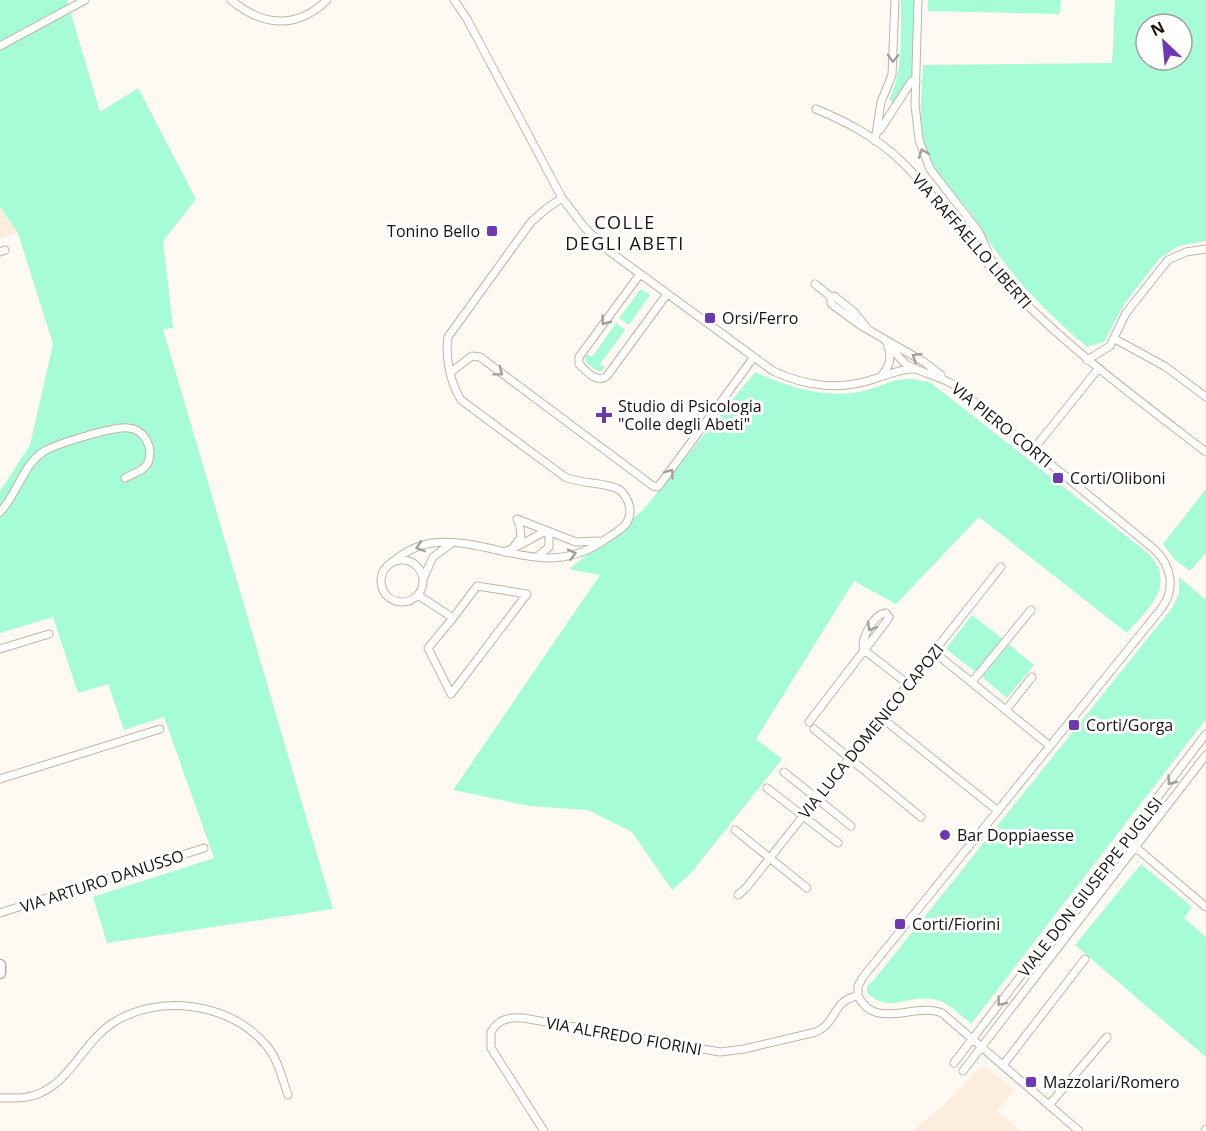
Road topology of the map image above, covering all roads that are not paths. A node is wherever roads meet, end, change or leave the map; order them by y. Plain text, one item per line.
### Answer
1 (85, 0) edge
2 (231, 0) edge
3 (327, 0) edge
4 (454, 0) edge
5 (895, 0) edge
6 (918, 0) edge
7 (0, 46) edge
8 (916, 82) junction
9 (816, 109) dead end
10 (875, 141) junction
11 (562, 198) junction
12 (1206, 249) edge
13 (997, 273) junction
14 (640, 274) junction
15 (815, 284) dead end
16 (667, 294) junction
17 (884, 339) junction
18 (1114, 339) junction
19 (754, 357) junction
20 (1088, 360) junction
21 (916, 369) junction
22 (1098, 369) junction
23 (451, 372) junction
24 (878, 378) junction
25 (944, 379) junction
26 (1206, 397) edge
27 (1033, 450) junction
28 (1206, 452) edge
29 (125, 478) dead end
30 (0, 512) edge
31 (548, 532) junction
32 (606, 539) junction
33 (452, 543) junction
34 (512, 549) junction
35 (502, 552) junction
36 (535, 558) junction
37 (391, 563) junction
38 (1001, 567) dead end
39 (423, 579) junction
40 (418, 595) junction
41 (1031, 610) dead end
42 (453, 618) junction
43 (49, 634) dead end
44 (0, 649) edge
45 (864, 650) junction
46 (934, 652) junction
47 (1032, 677) dead end
48 (972, 682) junction
49 (908, 684) junction
50 (1006, 710) junction
51 (882, 718) junction
52 (808, 722) dead end
53 (160, 729) dead end
54 (814, 729) dead end
55 (1206, 734) edge
56 (1050, 746) junction
57 (1206, 755) edge
58 (849, 758) junction
59 (784, 772) dead end
60 (0, 779) edge
61 (767, 788) dead end
62 (817, 798) junction
63 (998, 811) junction
64 (803, 816) junction
65 (921, 817) dead end
66 (851, 826) dead end
67 (735, 830) dead end
68 (1127, 840) junction
69 (838, 843) dead end
70 (1136, 847) junction
71 (204, 848) dead end
72 (769, 859) junction
73 (807, 888) dead end
74 (738, 895) dead end
75 (1206, 907) edge
76 (0, 913) edge
77 (1084, 959) dead end
78 (0, 965) edge
79 (0, 973) edge
80 (858, 996) junction
81 (1107, 1037) dead end
82 (972, 1039) junction
83 (982, 1048) junction
84 (954, 1064) dead end
85 (1003, 1065) junction
86 (963, 1071) dead end
87 (288, 1095) dead end
88 (0, 1098) edge
89 (1049, 1106) junction
90 (544, 1131) edge
91 (1079, 1131) edge

1 - 7 street
2 - 3 street
4 - 11 street
5 -> 10 street
6 - 8 street
8 - 10 street
13 -> 8 street
9 - 10 street, VIA RAFFAELLO LIBERTI
10 - 13 street, VIA RAFFAELLO LIBERTI
11 - 14 street
11 - 23 street
12 - 18 street
13 - 20 street, VIA RAFFAELLO LIBERTI
14 - 16 street
14 -> 16 street
15 - 17 street, VIA PIERO CORTI
16 - 19 street
17 - 21 street, VIA PIERO CORTI
17 - 24 street
25 -> 17 street, VIA PIERO CORTI
18 - 20 street
18 - 26 street
23 -> 19 street
19 - 24 street
20 - 22 street, VIA RAFFAELLO LIBERTI
21 - 24 street
21 - 25 street, VIA PIERO CORTI
22 - 27 street
22 - 28 street, VIA RAFFAELLO LIBERTI
23 - 32 street
25 - 27 street, VIA PIERO CORTI
27 - 56 street, VIA PIERO CORTI
29 - 30 street
31 - 32 street
31 - 34 street
31 - 34 street
31 - 36 street
36 -> 32 street
33 - 35 street
33 -> 37 street
33 - 39 street
34 - 35 street
35 - 36 street
37 - 39 street
37 - 40 street
38 - 46 street, VIA LUCA DOMENICO CAPOZI
39 - 40 street
40 - 42 street
41 - 48 street
42 - 42 street
43 - 44 street
45 -> 45 street
45 - 49 street
45 - 52 street
46 - 48 street
46 - 49 street, VIA LUCA DOMENICO CAPOZI
47 - 50 street
48 - 50 street
49 - 51 street, VIA LUCA DOMENICO CAPOZI
50 - 56 street
51 - 58 street, VIA LUCA DOMENICO CAPOZI
51 - 63 street
53 - 60 street
54 - 58 street
55 -> 68 street, VIALE DON GIUSEPPE PUGLISI
56 - 63 street, VIA PIERO CORTI
57 - 70 street, VIALE DON GIUSEPPE PUGLISI
58 - 62 street, VIA LUCA DOMENICO CAPOZI
58 - 65 street
59 - 62 street
61 - 64 street
62 - 64 street, VIA LUCA DOMENICO CAPOZI
62 - 66 street
63 - 80 street, VIA PIERO CORTI
64 - 69 street
64 - 72 street, VIA LUCA DOMENICO CAPOZI
67 - 72 street
68 - 70 street
68 -> 82 street, VIALE DON GIUSEPPE PUGLISI
70 - 75 street
70 - 83 street, VIALE DON GIUSEPPE PUGLISI
71 - 76 street, VIA ARTURO DANUSSO
72 - 73 street
72 - 74 street, VIA LUCA DOMENICO CAPOZI
77 - 85 street
78 - 79 main road
80 - 82 street
80 - 90 street, VIA ALFREDO FIORINI
81 - 89 street
82 - 83 street
82 - 84 street, VIALE DON GIUSEPPE PUGLISI
83 - 85 street
83 - 86 street, VIALE DON GIUSEPPE PUGLISI
85 - 89 street
87 - 88 street
89 - 91 street

